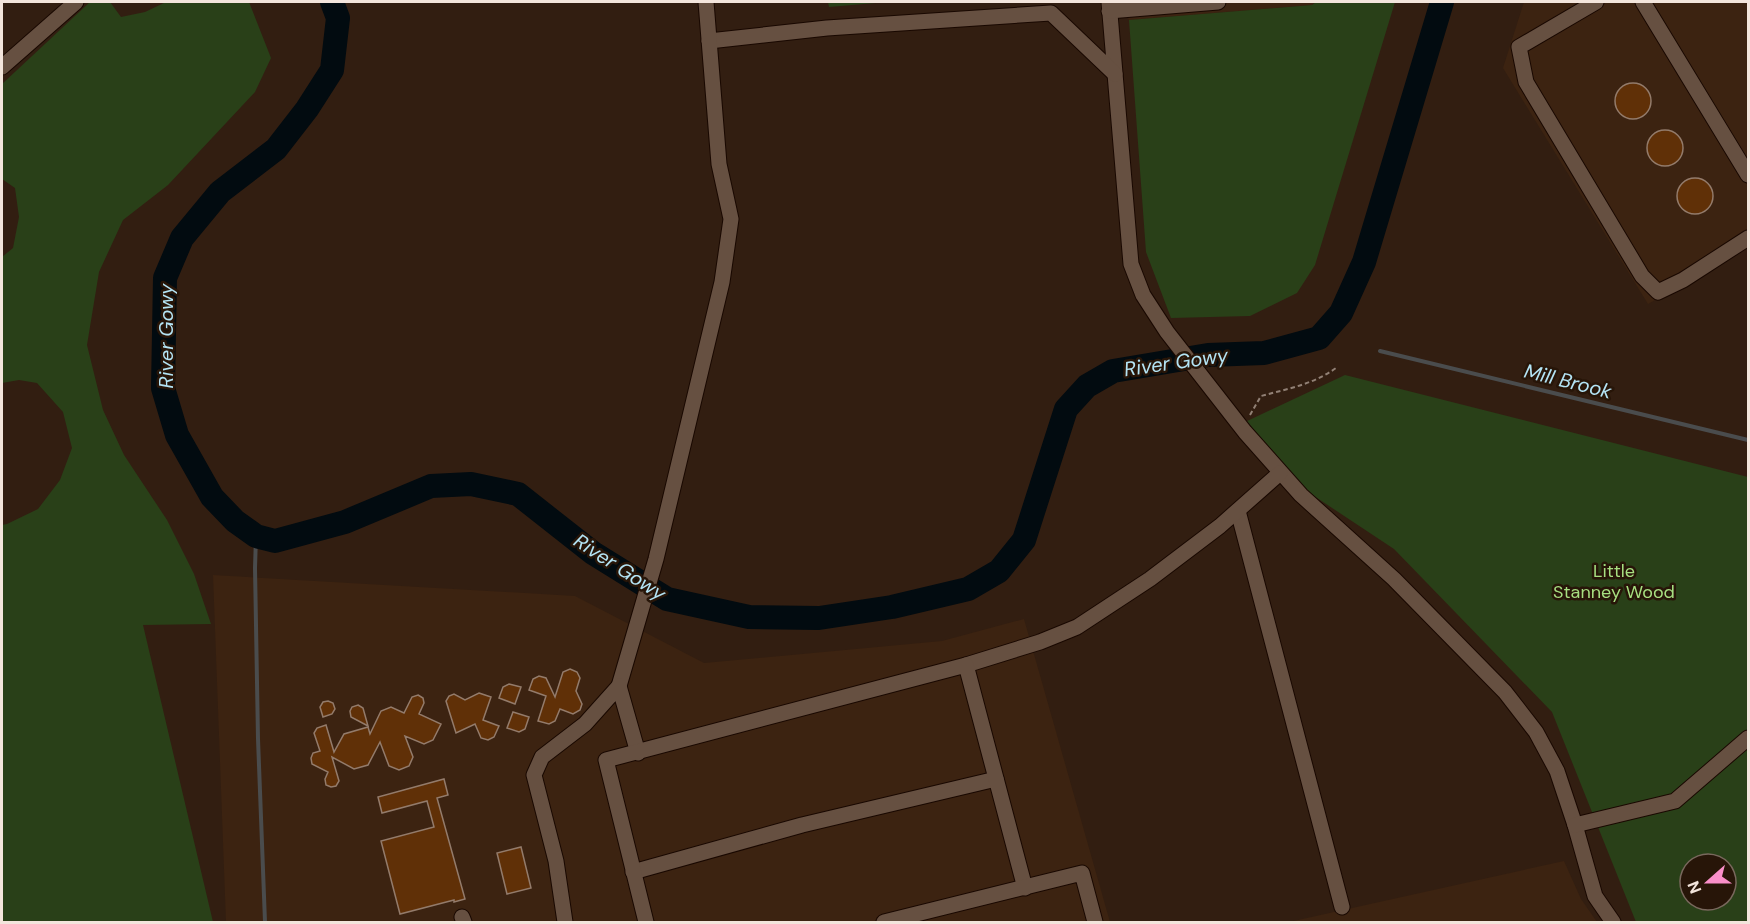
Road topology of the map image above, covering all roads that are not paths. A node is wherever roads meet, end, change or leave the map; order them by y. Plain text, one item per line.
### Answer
1 (76, 2) edge
2 (706, 2) edge
3 (1218, 2) edge
4 (1596, 2) edge
5 (1643, 2) edge
6 (1109, 7) edge
7 (709, 41) junction
8 (2, 67) edge
9 (1115, 74) junction
10 (1749, 176) edge
11 (1749, 238) edge
12 (1280, 472) junction
13 (1238, 511) junction
14 (966, 665) junction
15 (619, 686) junction
16 (1749, 738) edge
17 (638, 753) junction
18 (996, 778) junction
19 (1575, 825) junction
20 (633, 872) junction
21 (1025, 888) junction
22 (1342, 907) dead end
23 (565, 922) edge
24 (646, 922) edge
25 (884, 922) edge
26 (1095, 922) edge
27 (1613, 922) edge

1 - 8 lane
2 - 7 lane
3 - 6 lane
4 - 11 lane
5 - 10 lane
6 - 9 lane
7 - 9 lane
7 - 15 lane
9 - 12 lane
12 - 13 lane
12 - 19 lane
13 - 14 lane
13 - 22 lane
14 - 17 lane
14 - 18 lane
15 - 17 lane
15 - 23 lane
16 - 19 lane
17 - 20 lane
18 - 20 lane
18 - 21 lane
19 - 27 lane
20 - 24 lane
21 - 25 lane
21 - 26 lane

